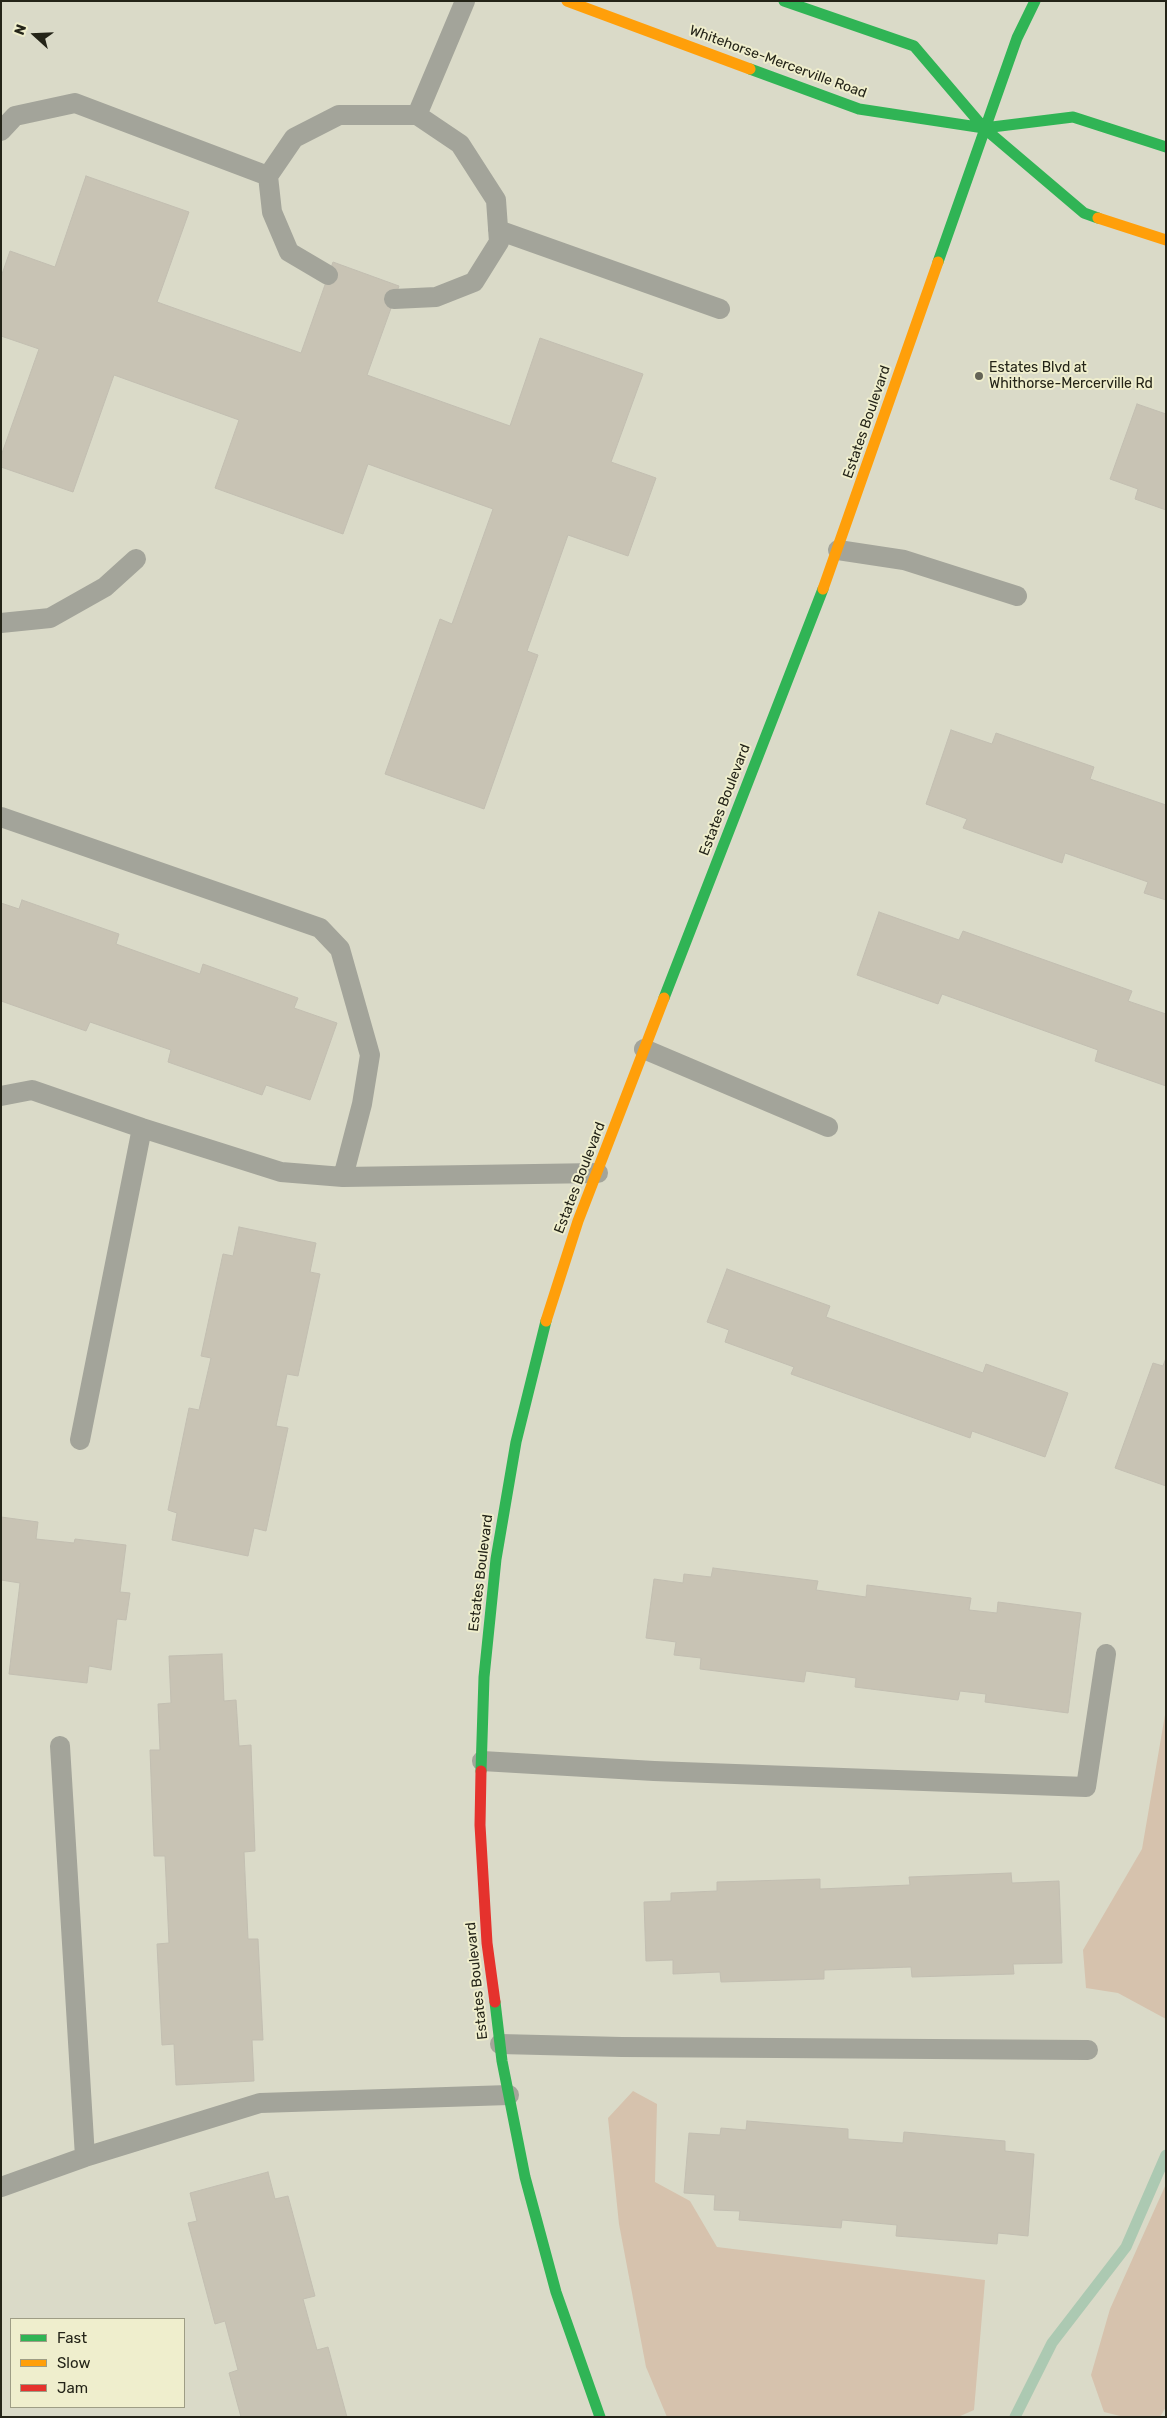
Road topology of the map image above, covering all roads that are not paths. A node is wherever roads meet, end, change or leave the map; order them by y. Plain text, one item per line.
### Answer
1 (465, 1) edge
2 (567, 1) edge
3 (784, 1) edge
4 (1035, 1) edge
5 (417, 116) junction
6 (984, 128) junction
7 (1, 131) edge
8 (1166, 147) edge
9 (268, 176) junction
10 (498, 230) junction
11 (1166, 240) edge
12 (328, 275) dead end
13 (394, 299) dead end
14 (720, 309) dead end
15 (838, 550) junction
16 (136, 559) dead end
17 (1017, 596) dead end
18 (1, 623) edge
19 (1, 817) edge
20 (644, 1049) junction
21 (1, 1096) edge
22 (828, 1127) dead end
23 (142, 1128) junction
24 (598, 1173) junction
25 (342, 1178) junction
26 (80, 1440) dead end
27 (1106, 1654) dead end
28 (60, 1746) dead end
29 (482, 1761) junction
30 (500, 2044) junction
31 (1088, 2050) dead end
32 (509, 2095) junction
33 (84, 2157) junction
34 (1, 2187) edge
35 (600, 2417) edge

1 - 5 lane
2 - 6 street, Whitehorse-Mercerville Road
3 - 6 street
4 - 6 street, Estates Boulevard
5 - 9 lane
5 - 10 lane
6 - 8 street, Whitehorse-Mercerville Road
6 - 11 street
6 - 15 street, Estates Boulevard
7 - 9 lane
9 - 12 lane
10 - 13 lane
10 - 14 lane
15 - 17 lane
15 - 20 street, Estates Boulevard
16 - 18 lane
19 - 25 lane
20 - 22 lane
20 - 24 street, Estates Boulevard
21 - 23 lane
23 - 25 lane
23 - 26 lane
24 - 25 lane
24 - 29 street, Estates Boulevard
27 - 29 lane
28 - 33 lane
29 - 30 street, Estates Boulevard
30 - 31 lane
30 - 32 street, Estates Boulevard
32 - 33 lane
32 - 35 street, Estates Boulevard
33 - 34 lane

